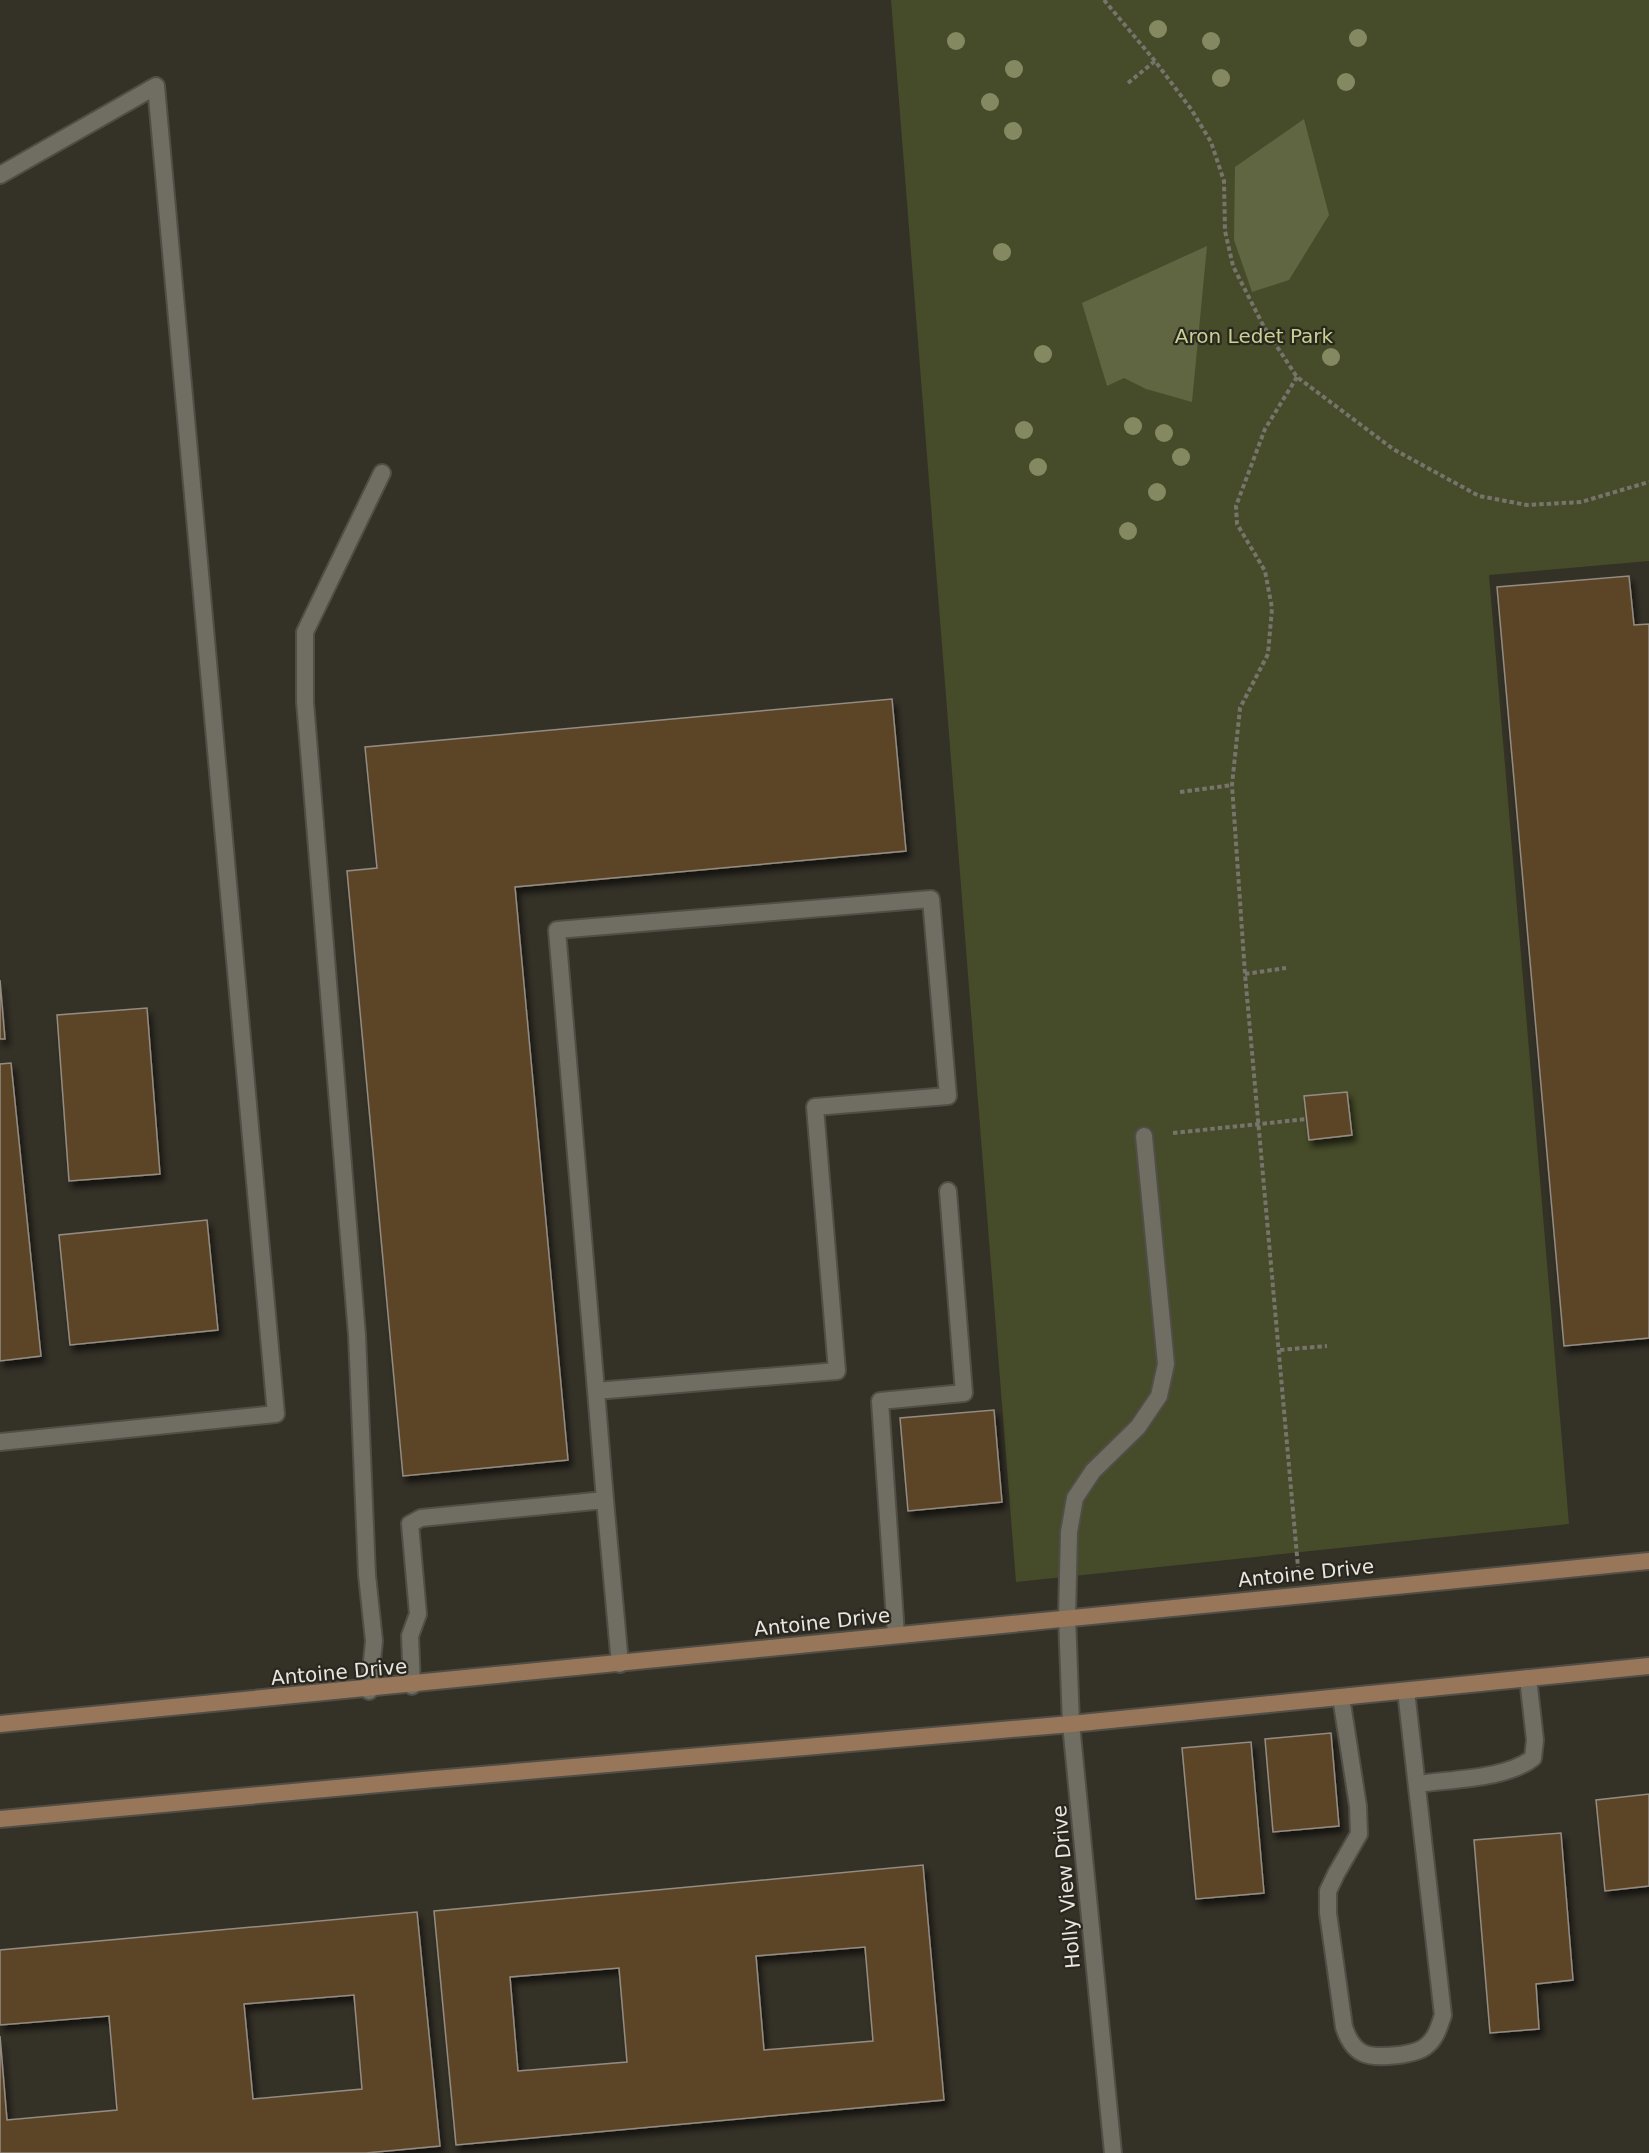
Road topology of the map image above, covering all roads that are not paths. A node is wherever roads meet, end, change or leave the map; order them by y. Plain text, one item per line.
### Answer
1 (0, 175) edge
2 (382, 473) dead end
3 (1144, 1136) road end
4 (948, 1191) dead end
5 (596, 1391) junction
6 (0, 1442) edge
7 (605, 1500) junction
8 (1649, 1561) edge
9 (1067, 1617) junction
10 (896, 1635) junction
11 (620, 1664) junction
12 (1649, 1666) edge
13 (1528, 1678) junction
14 (412, 1686) junction
15 (369, 1691) junction
16 (1406, 1691) junction
17 (1341, 1697) junction
18 (0, 1724) edge
19 (1071, 1724) junction
20 (1418, 1784) junction
21 (0, 1819) edge
22 (1113, 2153) edge

1 - 6 street
2 - 15 street
3 - 9 street, Holly View Drive
4 - 10 street
5 - 5 street
5 - 7 street
7 - 11 street
7 - 14 street
8 - 9 main road, Antoine Drive
9 - 10 main road, Antoine Drive
9 - 19 street, Holly View Drive
10 - 11 main road, Antoine Drive
11 - 14 main road, Antoine Drive
12 - 13 main road
13 - 16 main road
13 - 20 street
14 - 15 main road, Antoine Drive
15 - 18 main road, Antoine Drive
16 - 17 main road
16 - 20 street
17 - 19 main road
17 - 20 street
19 - 21 main road
19 - 22 street, Holly View Drive

